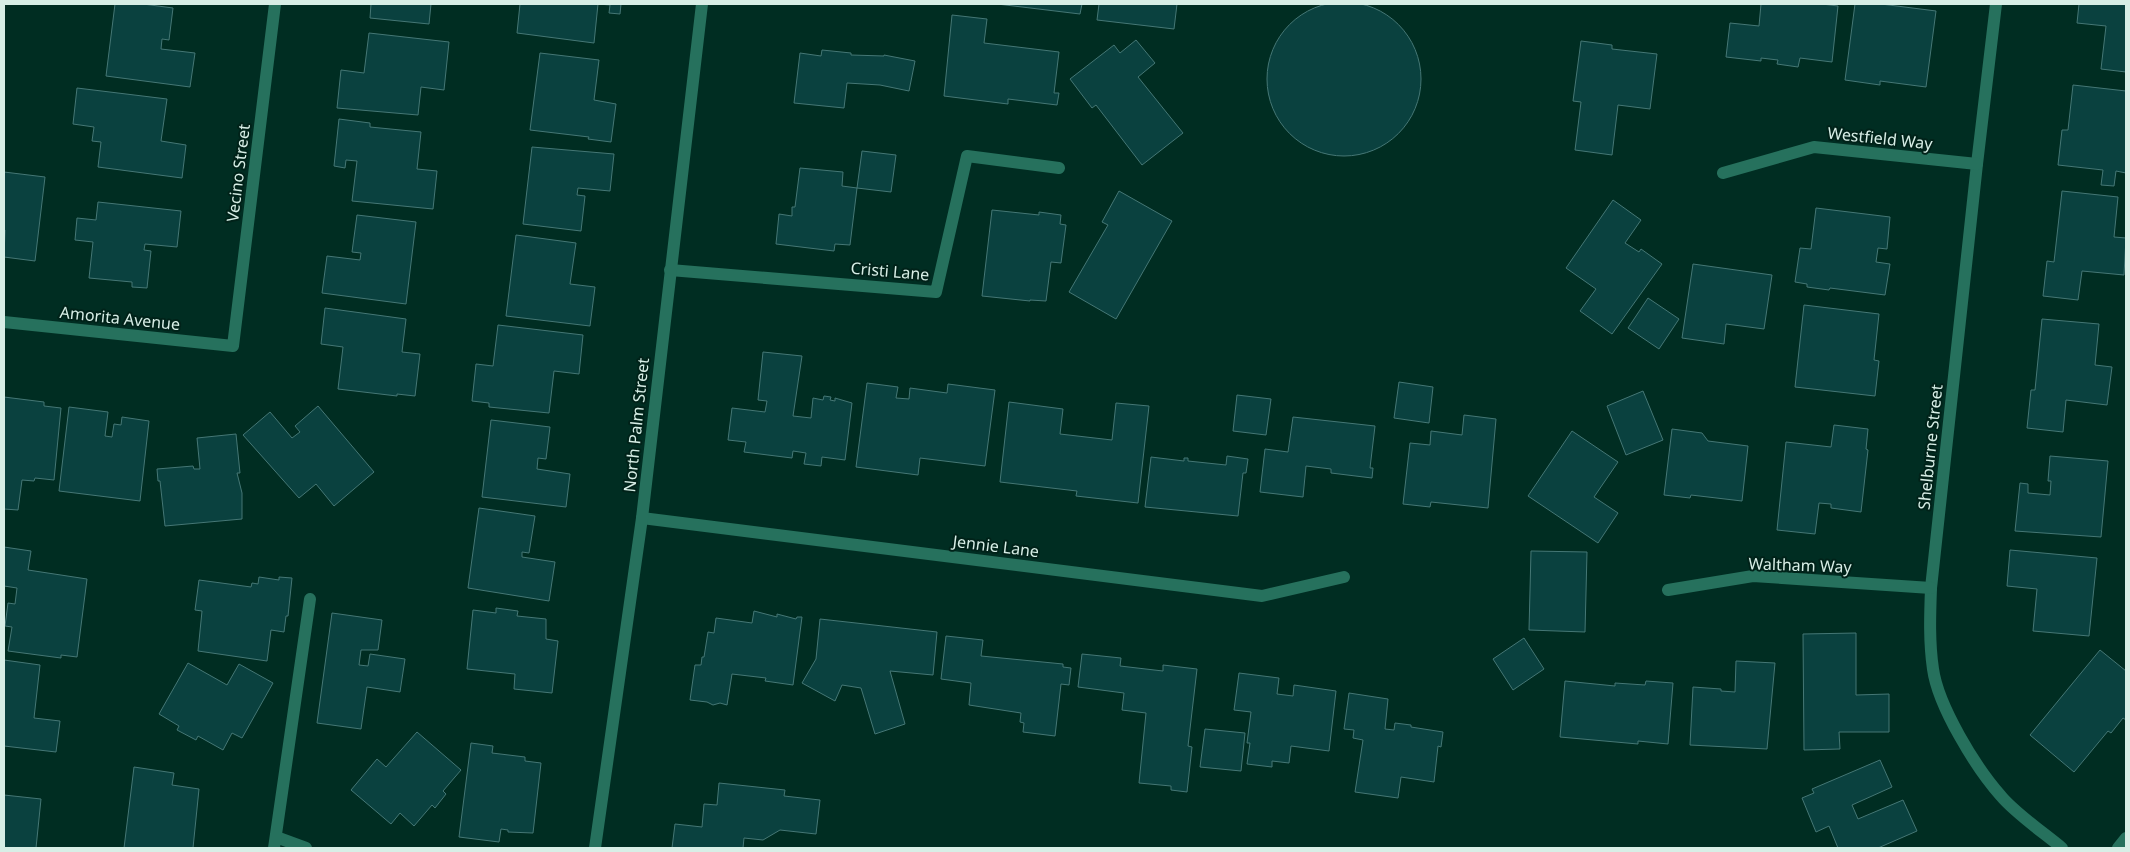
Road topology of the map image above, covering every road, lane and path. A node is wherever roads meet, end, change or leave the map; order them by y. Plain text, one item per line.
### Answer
1 (275, 4) edge
2 (702, 4) edge
3 (1996, 4) edge
4 (1976, 164) junction
5 (1059, 168) dead end
6 (1724, 173) dead end
7 (670, 270) junction
8 (4, 322) edge
9 (233, 346) joint
10 (642, 518) junction
11 (1344, 577) dead end
12 (1931, 588) junction
13 (1668, 590) dead end
14 (310, 599) dead end
15 (2126, 838) edge
16 (275, 843) edge
17 (306, 848) edge
18 (595, 848) edge
19 (2062, 848) edge
20 (2118, 848) edge

1 - 9 street, Vecino Street
2 - 7 street, North Palm Street
3 - 4 street, Shelburne Street
4 - 6 street, Westfield Way
4 - 12 street, Shelburne Street
5 - 7 street, Cristi Lane
7 - 10 street, North Palm Street
8 - 9 street, Amorita Avenue
10 - 11 street, Jennie Lane
10 - 18 street, North Palm Street
12 - 13 street, Waltham Way
12 - 19 street, Shelburne Street
14 - 16 street
15 - 20 street
16 - 17 street

